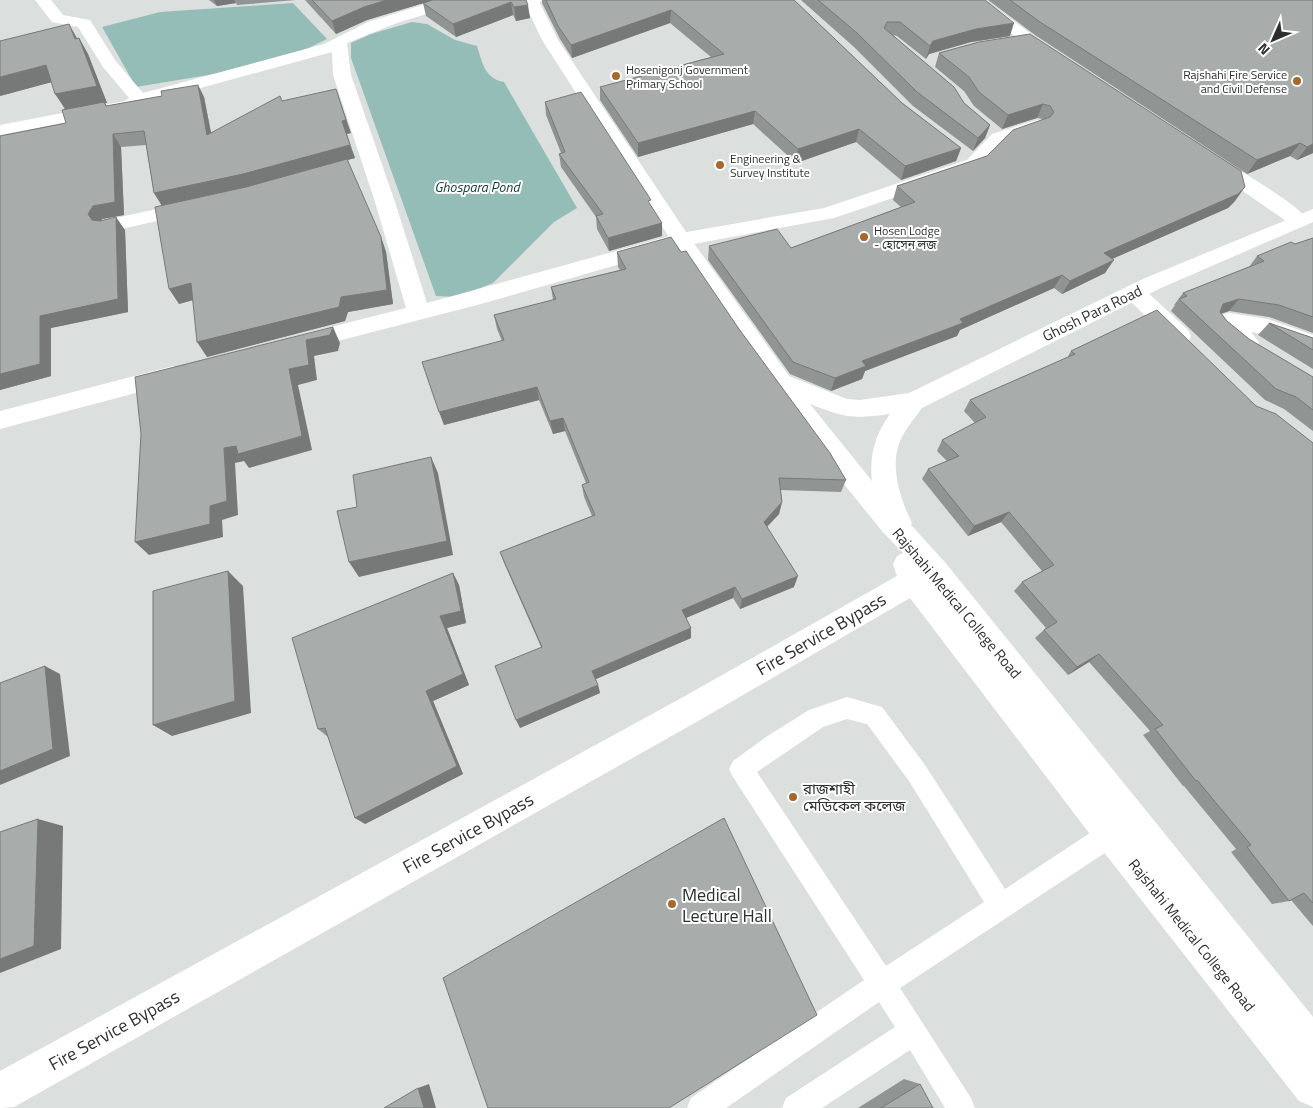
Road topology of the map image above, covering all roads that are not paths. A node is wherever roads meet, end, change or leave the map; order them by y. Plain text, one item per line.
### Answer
1 (43, 0) edge
2 (458, 0) edge
3 (534, 0) edge
4 (976, 0) edge
5 (1028, 40) junction
6 (339, 41) junction
7 (1010, 43) edge
8 (1067, 66) edge
9 (140, 99) junction
10 (1037, 125) edge
11 (0, 130) edge
12 (1202, 155) edge
13 (214, 202) edge
14 (1306, 218) edge
15 (109, 226) edge
16 (681, 240) junction
17 (1134, 292) junction
18 (419, 313) junction
19 (1313, 344) edge
20 (278, 349) edge
21 (1198, 354) edge
22 (1270, 356) edge
23 (192, 371) edge
24 (780, 382) junction
25 (913, 402) junction
26 (0, 420) edge
27 (899, 531) junction
28 (924, 575) junction
29 (1111, 834) junction
30 (1001, 906) junction
31 (882, 984) junction
32 (914, 1031) junction
33 (1313, 1047) edge
34 (1313, 1087) edge
35 (0, 1093) edge
36 (701, 1108) edge
37 (796, 1108) edge
38 (961, 1108) edge

1 - 9 street
2 - 6 street
3 - 16 street
4 - 5 street
5 - 7 street
5 - 8 street
6 - 9 street
6 - 18 street
9 - 11 street
10 - 16 street
12 - 14 street
13 - 15 street
14 - 17 street, Ghosh Para Road
16 - 18 street
16 - 24 street
17 - 21 street
17 - 25 street, Ghosh Para Road
18 - 20 street
19 - 22 street
23 - 26 street
24 - 25 street
24 - 27 street
25 - 27 street, Ghosh Para Road
27 - 28 street, Rajshahi Medical College Road
28 - 29 street, Rajshahi Medical College Road
28 - 33 street, Rajshahi Medical College Road
28 - 35 street, Fire Service Bypass
29 - 30 lane
29 - 34 street, Rajshahi Medical College Road
30 - 31 lane
30 - 31 lane
31 - 32 lane
31 - 36 lane
32 - 37 lane
32 - 38 lane

